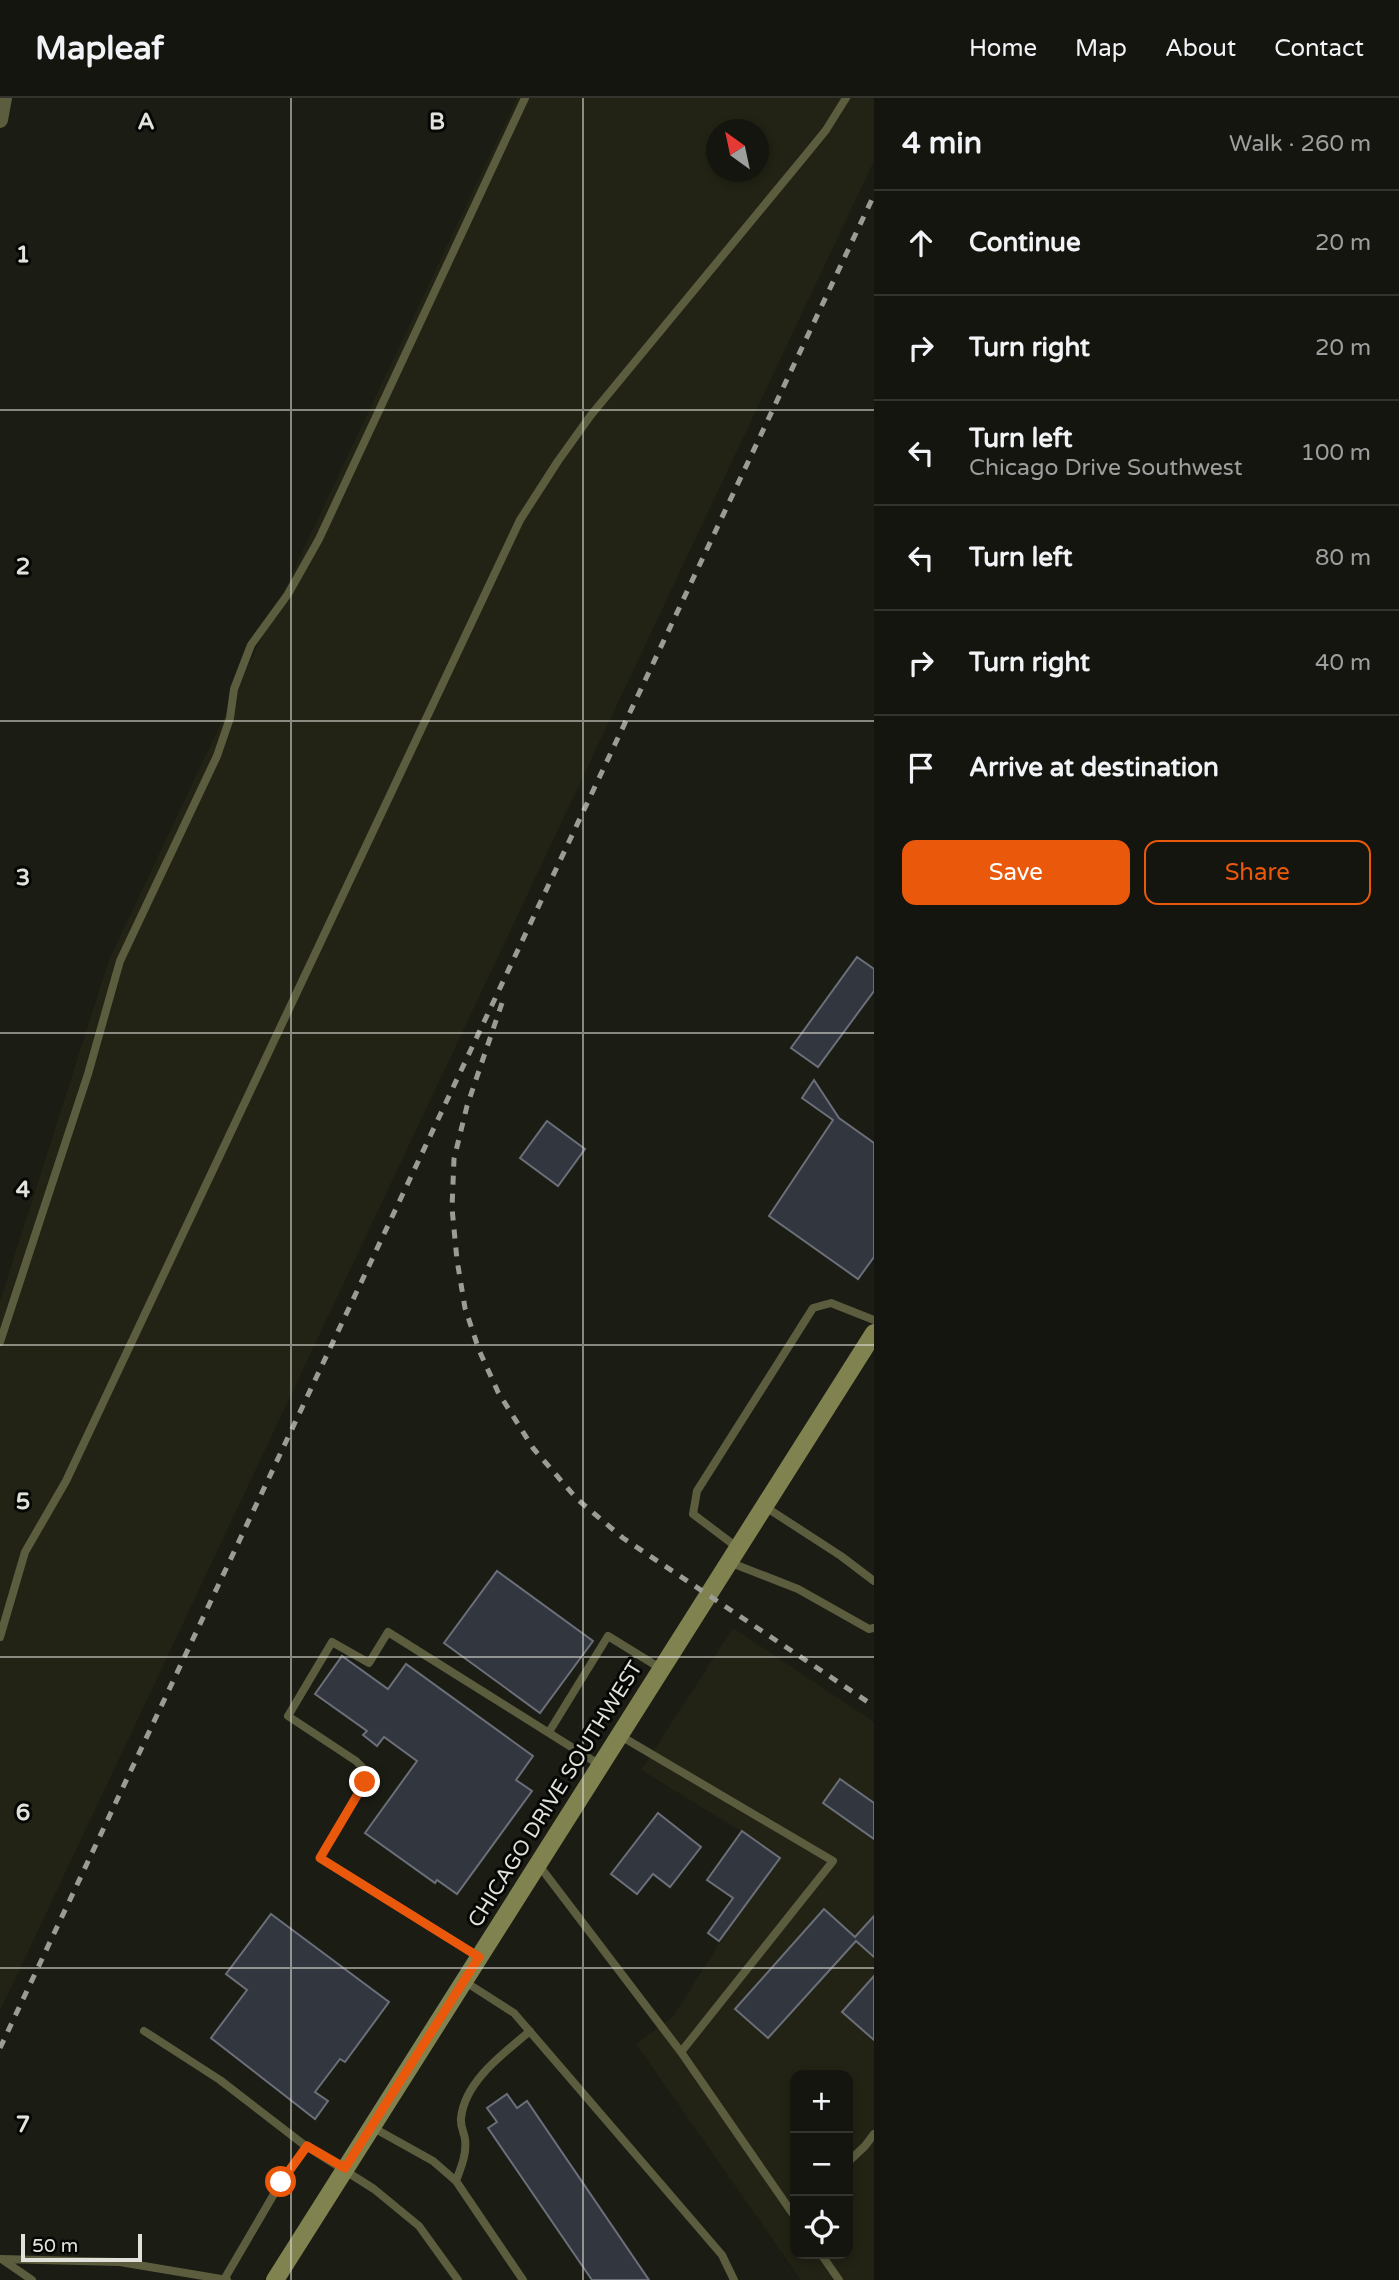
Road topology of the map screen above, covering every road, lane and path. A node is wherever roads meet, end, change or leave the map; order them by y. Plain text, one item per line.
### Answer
1 (4, 98) edge
2 (525, 98) edge
3 (846, 98) edge
4 (0, 120) edge
5 (874, 1321) edge
6 (874, 1333) edge
7 (0, 1342) edge
8 (764, 1506) junction
9 (733, 1555) junction
10 (874, 1581) edge
11 (874, 1628) edge
12 (0, 1637) edge
13 (660, 1668) junction
14 (549, 1732) junction
15 (619, 1735) junction
16 (600, 1766) junction
17 (538, 1864) junction
18 (479, 1957) junction
19 (464, 1981) junction
20 (144, 2031) dead end
21 (530, 2031) junction
22 (681, 2052) junction
23 (372, 2127) junction
24 (874, 2134) edge
25 (307, 2146) junction
26 (853, 2158) edge
27 (345, 2168) junction
28 (456, 2181) junction
29 (790, 2201) edge
30 (1, 2258) edge
31 (824, 2259) edge
32 (226, 2279) edge
33 (32, 2280) edge
34 (275, 2280) edge
35 (458, 2280) edge
36 (523, 2280) edge
37 (734, 2280) edge
38 (839, 2280) edge

1 - 4 street
2 - 7 lane
3 - 12 lane
5 - 9 lane
6 - 8 main road, CHICAGO DRIVE SOUTHWEST
8 - 9 main road, CHICAGO DRIVE SOUTHWEST
8 - 10 lane
9 - 11 lane
9 - 13 main road, CHICAGO DRIVE SOUTHWEST
13 - 14 lane
13 - 15 main road, CHICAGO DRIVE SOUTHWEST
14 - 16 lane
14 - 18 lane
15 - 16 main road, CHICAGO DRIVE SOUTHWEST
15 - 22 lane
16 - 17 main road, CHICAGO DRIVE SOUTHWEST
17 - 18 main road, CHICAGO DRIVE SOUTHWEST
17 - 22 lane
18 - 19 main road, CHICAGO DRIVE SOUTHWEST
19 - 21 lane
19 - 23 main road, CHICAGO DRIVE SOUTHWEST
20 - 25 lane
21 - 28 lane
21 - 37 lane
22 - 29 lane
23 - 27 main road, CHICAGO DRIVE SOUTHWEST
23 - 28 lane
24 - 26 lane
25 - 27 lane
25 - 32 lane
27 - 34 main road, CHICAGO DRIVE SOUTHWEST
27 - 35 lane
28 - 36 lane
30 - 32 lane
30 - 33 lane
31 - 38 lane

